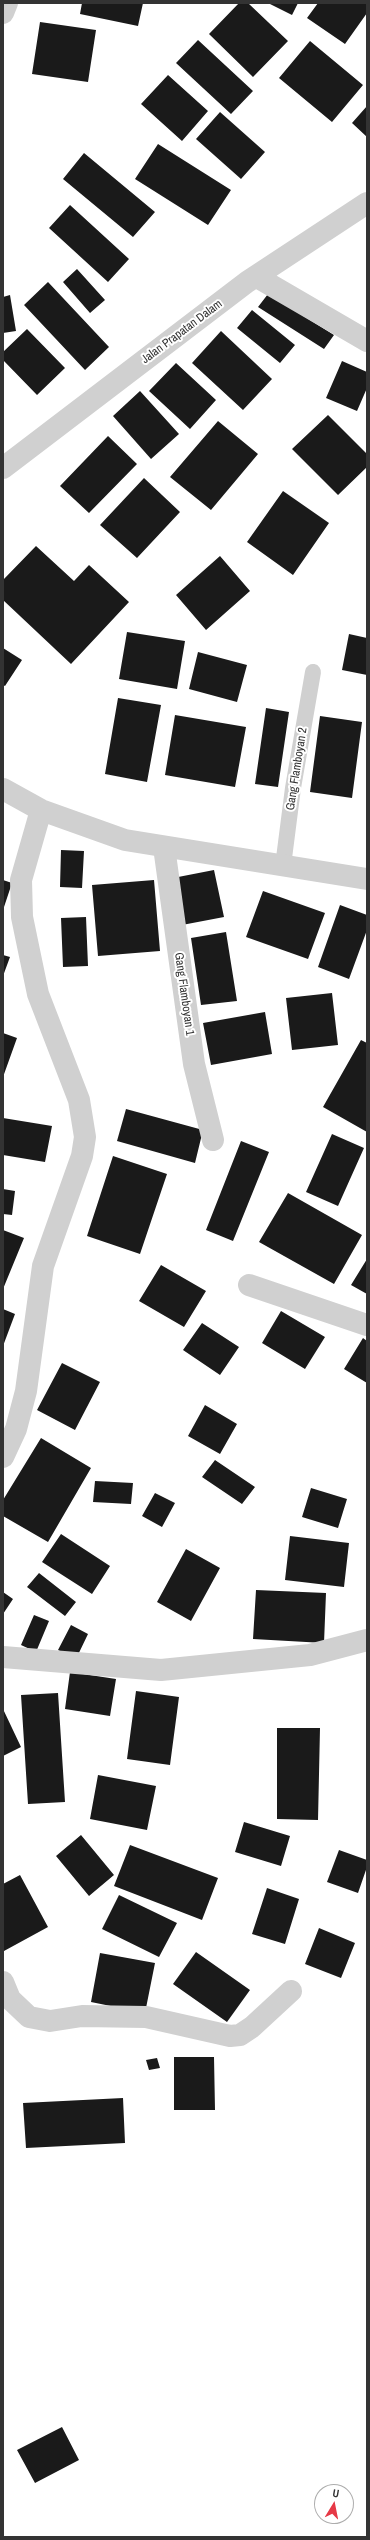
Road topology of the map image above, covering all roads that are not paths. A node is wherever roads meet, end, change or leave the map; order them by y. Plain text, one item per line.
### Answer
1 (7, 3) edge
2 (3, 13) edge
3 (367, 203) edge
4 (256, 277) junction
5 (367, 341) edge
6 (3, 468) edge
7 (313, 672) dead end
8 (3, 789) edge
9 (41, 810) junction
10 (164, 847) junction
11 (283, 866) junction
12 (367, 879) edge
13 (213, 1140) dead end
14 (249, 1285) dead end
15 (367, 1325) edge
16 (3, 1457) edge
17 (367, 1640) edge
18 (3, 1658) edge
19 (3, 1982) edge
20 (291, 1991) dead end

1 - 2 street
3 - 4 street, Jalan Prapatan Dalam
4 - 5 street
4 - 6 street, Jalan Prapatan Dalam
7 - 11 lane, Gang Flamboyan 2
8 - 9 street
9 - 10 street
9 - 16 street
10 - 11 street
10 - 13 street, Gang Flamboyan 1
11 - 12 street
14 - 15 street
17 - 18 street
19 - 20 street

